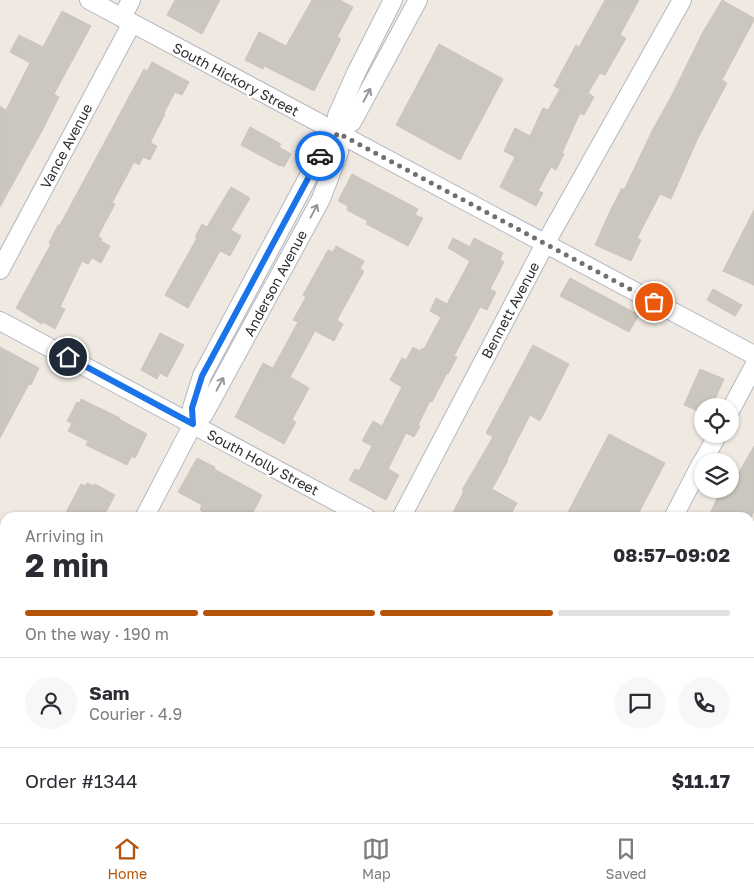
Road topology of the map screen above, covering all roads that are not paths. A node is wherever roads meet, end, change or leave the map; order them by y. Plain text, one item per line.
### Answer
1 (89, 0) edge
2 (131, 0) edge
3 (393, 0) edge
4 (418, 0) edge
5 (682, 0) edge
6 (127, 20) junction
7 (338, 133) junction
8 (545, 244) junction
9 (0, 270) edge
10 (0, 321) edge
11 (754, 355) edge
12 (754, 366) edge
13 (737, 398) edge
14 (193, 424) junction
15 (694, 479) edge
16 (147, 512) edge
17 (356, 512) edge
18 (404, 512) edge
19 (676, 512) edge

1 - 6 street, South Hickory Street
2 - 6 street, Vance Avenue
3 - 7 street, Anderson Avenue
7 -> 4 street
5 - 8 street, Bennett Avenue
6 - 7 street, South Hickory Street
6 - 9 street, Vance Avenue
7 - 8 street, South Hickory Street
7 - 14 street, Anderson Avenue
8 - 11 street, South Hickory Street
8 - 18 street, Bennett Avenue
10 - 14 street, South Holly Street
12 - 13 street
14 - 16 street, Anderson Avenue
14 - 17 street, South Holly Street
15 - 19 street

